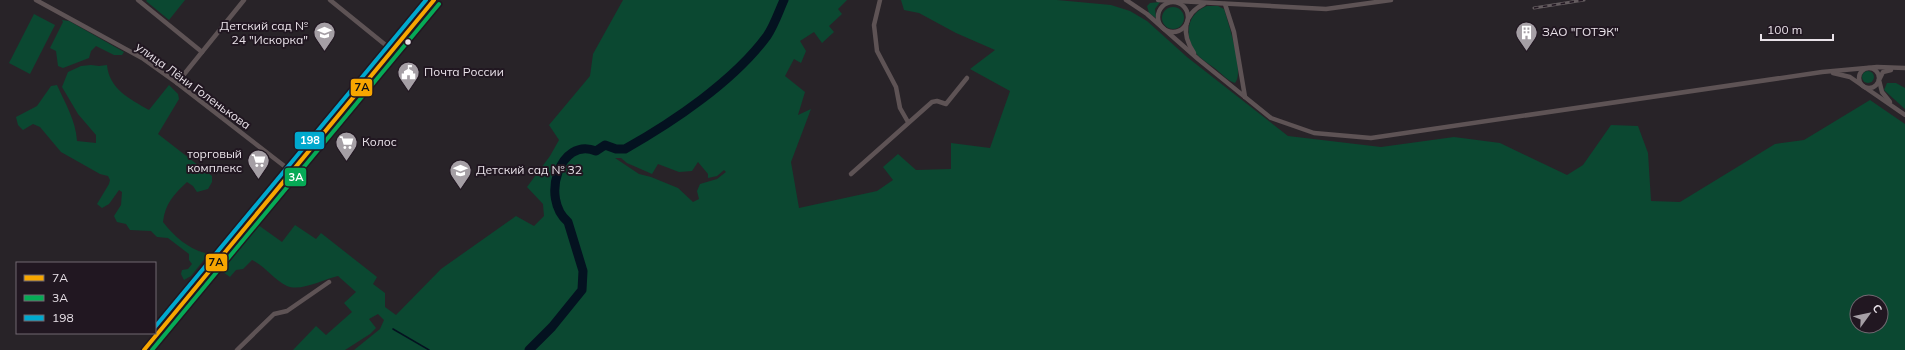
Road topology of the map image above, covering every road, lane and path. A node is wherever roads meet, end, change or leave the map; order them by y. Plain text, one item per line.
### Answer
1 (38, 0) edge
2 (138, 0) edge
3 (244, 0) edge
4 (330, 0) edge
5 (434, 0) edge
6 (880, 0) edge
7 (1126, 0) edge
8 (1158, 0) edge
9 (1391, 0) edge
10 (1174, 2) junction
11 (1206, 3) junction
12 (1225, 4) junction
13 (1187, 21) junction
14 (1162, 27) junction
15 (393, 51) junction
16 (202, 52) junction
17 (1198, 59) junction
18 (1869, 68) junction
19 (1905, 68) edge
20 (1822, 72) junction
21 (967, 78) dead end
22 (1879, 80) junction
23 (177, 83) junction
24 (1863, 86) junction
25 (1245, 97) junction
26 (1895, 108) junction
27 (1905, 115) edge
28 (908, 122) junction
29 (292, 172) junction
30 (851, 174) dead end
31 (329, 282) dead end
32 (144, 350) edge
33 (237, 350) edge

1 - 23 street, улица Лёни Голенькова
2 - 16 street
3 - 16 street
4 - 15 street
5 - 15 main road
6 - 28 street
7 - 14 street
8 - 10 street
9 - 12 street
10 - 11 street
10 - 13 street
10 - 14 street
11 - 12 street
11 - 13 street
12 - 25 street
13 - 14 street
13 - 17 street
14 - 17 street
15 - 29 main road
16 - 23 street
17 - 25 street
18 - 19 street
18 - 20 street
18 - 22 street
18 - 24 street
19 - 22 street
20 - 24 street
20 - 25 street
21 - 28 street
22 - 24 street
22 - 26 street
23 - 29 street, улица Лёни Голенькова
24 - 26 street
26 - 27 street
28 - 30 street
29 - 32 main road
31 - 33 street

